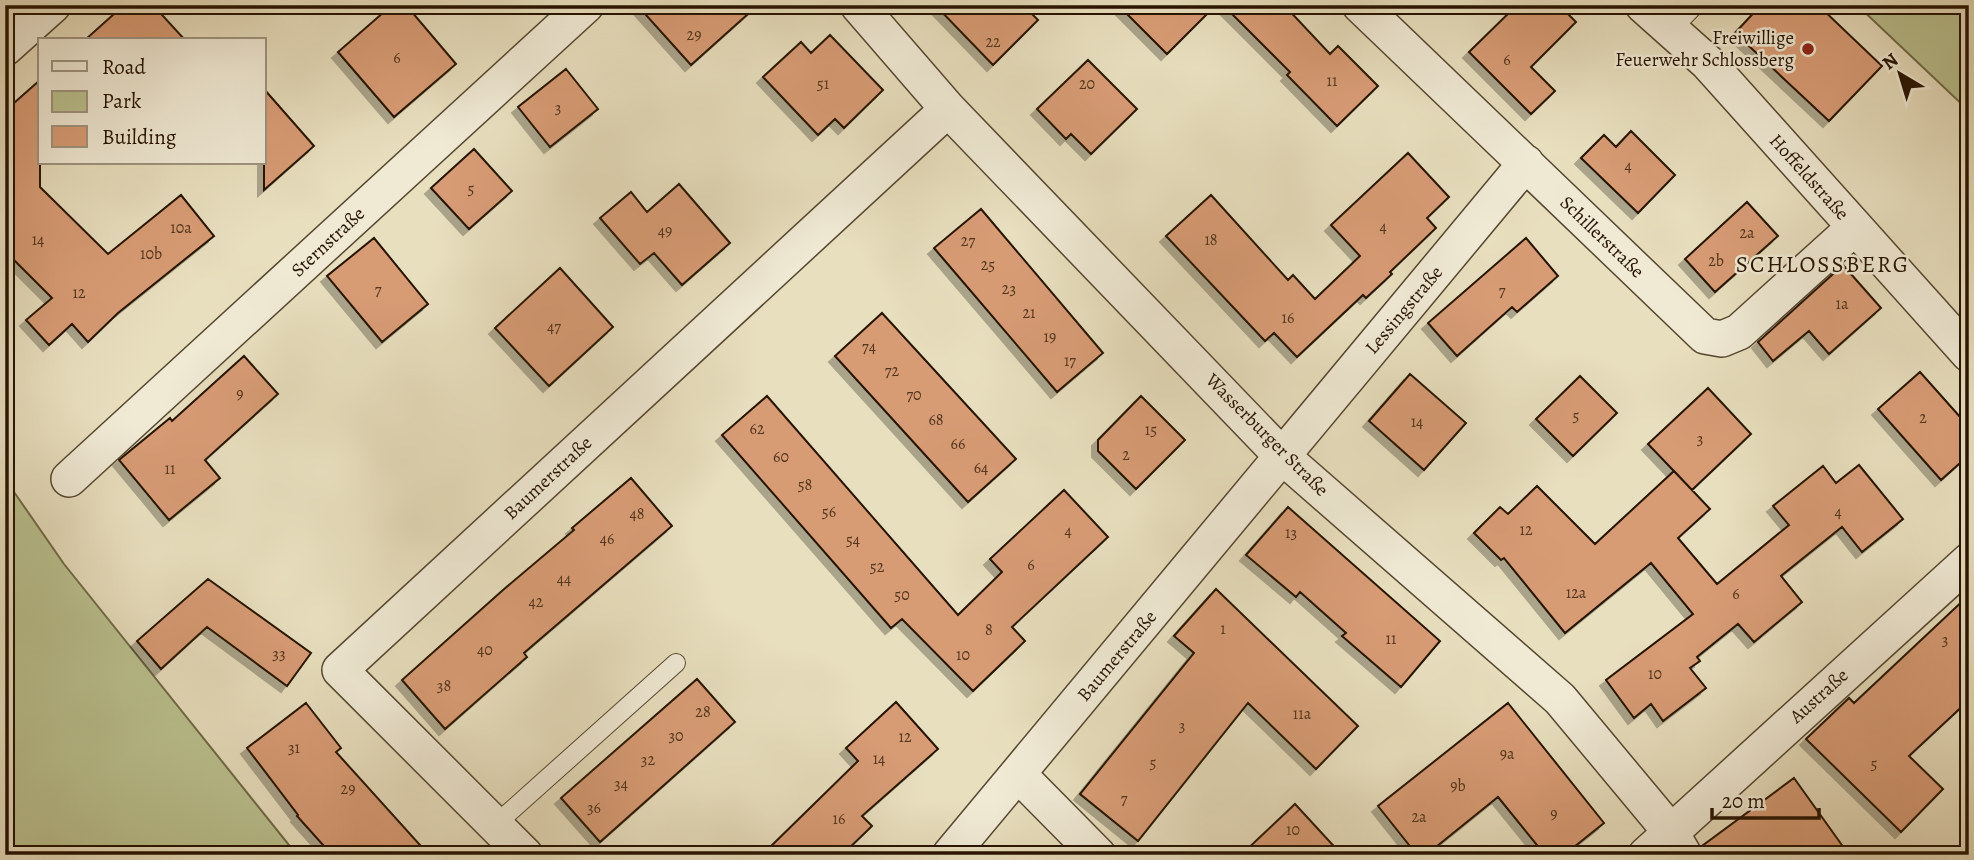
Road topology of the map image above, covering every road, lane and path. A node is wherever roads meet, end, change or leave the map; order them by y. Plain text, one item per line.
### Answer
1 (53, 5) edge
2 (586, 5) edge
3 (858, 5) edge
4 (1360, 5) edge
5 (1643, 5) edge
6 (1695, 5) edge
7 (1671, 30) junction
8 (5, 48) edge
9 (948, 108) junction
10 (1525, 163) junction
11 (1854, 228) junction
12 (1969, 354) edge
13 (1283, 457) junction
14 (69, 479) dead end
15 (1969, 561) edge
16 (676, 663) dead end
17 (1018, 774) junction
18 (495, 825) junction
19 (1667, 847) edge
20 (525, 855) edge
21 (950, 855) edge
22 (1098, 855) edge

1 - 8 street
2 - 14 street, Sternstraße
3 - 9 street, Wasserburger Straße
4 - 10 street, Schillerstraße
5 - 7 street, Hoffeldstraße
6 - 7 lane
7 - 11 street, Hoffeldstraße
9 - 13 street, Wasserburger Straße
9 - 18 street, Baumerstraße
10 - 11 street, Schillerstraße
10 - 13 street, Lessingstraße
11 - 12 street, Hoffeldstraße
13 - 17 street, Baumerstraße
13 - 19 street, Wasserburger Straße
15 - 19 street, Austraße
16 - 18 lane
17 - 21 street, Baumerstraße
17 - 22 street
18 - 20 street, Baumerstraße

